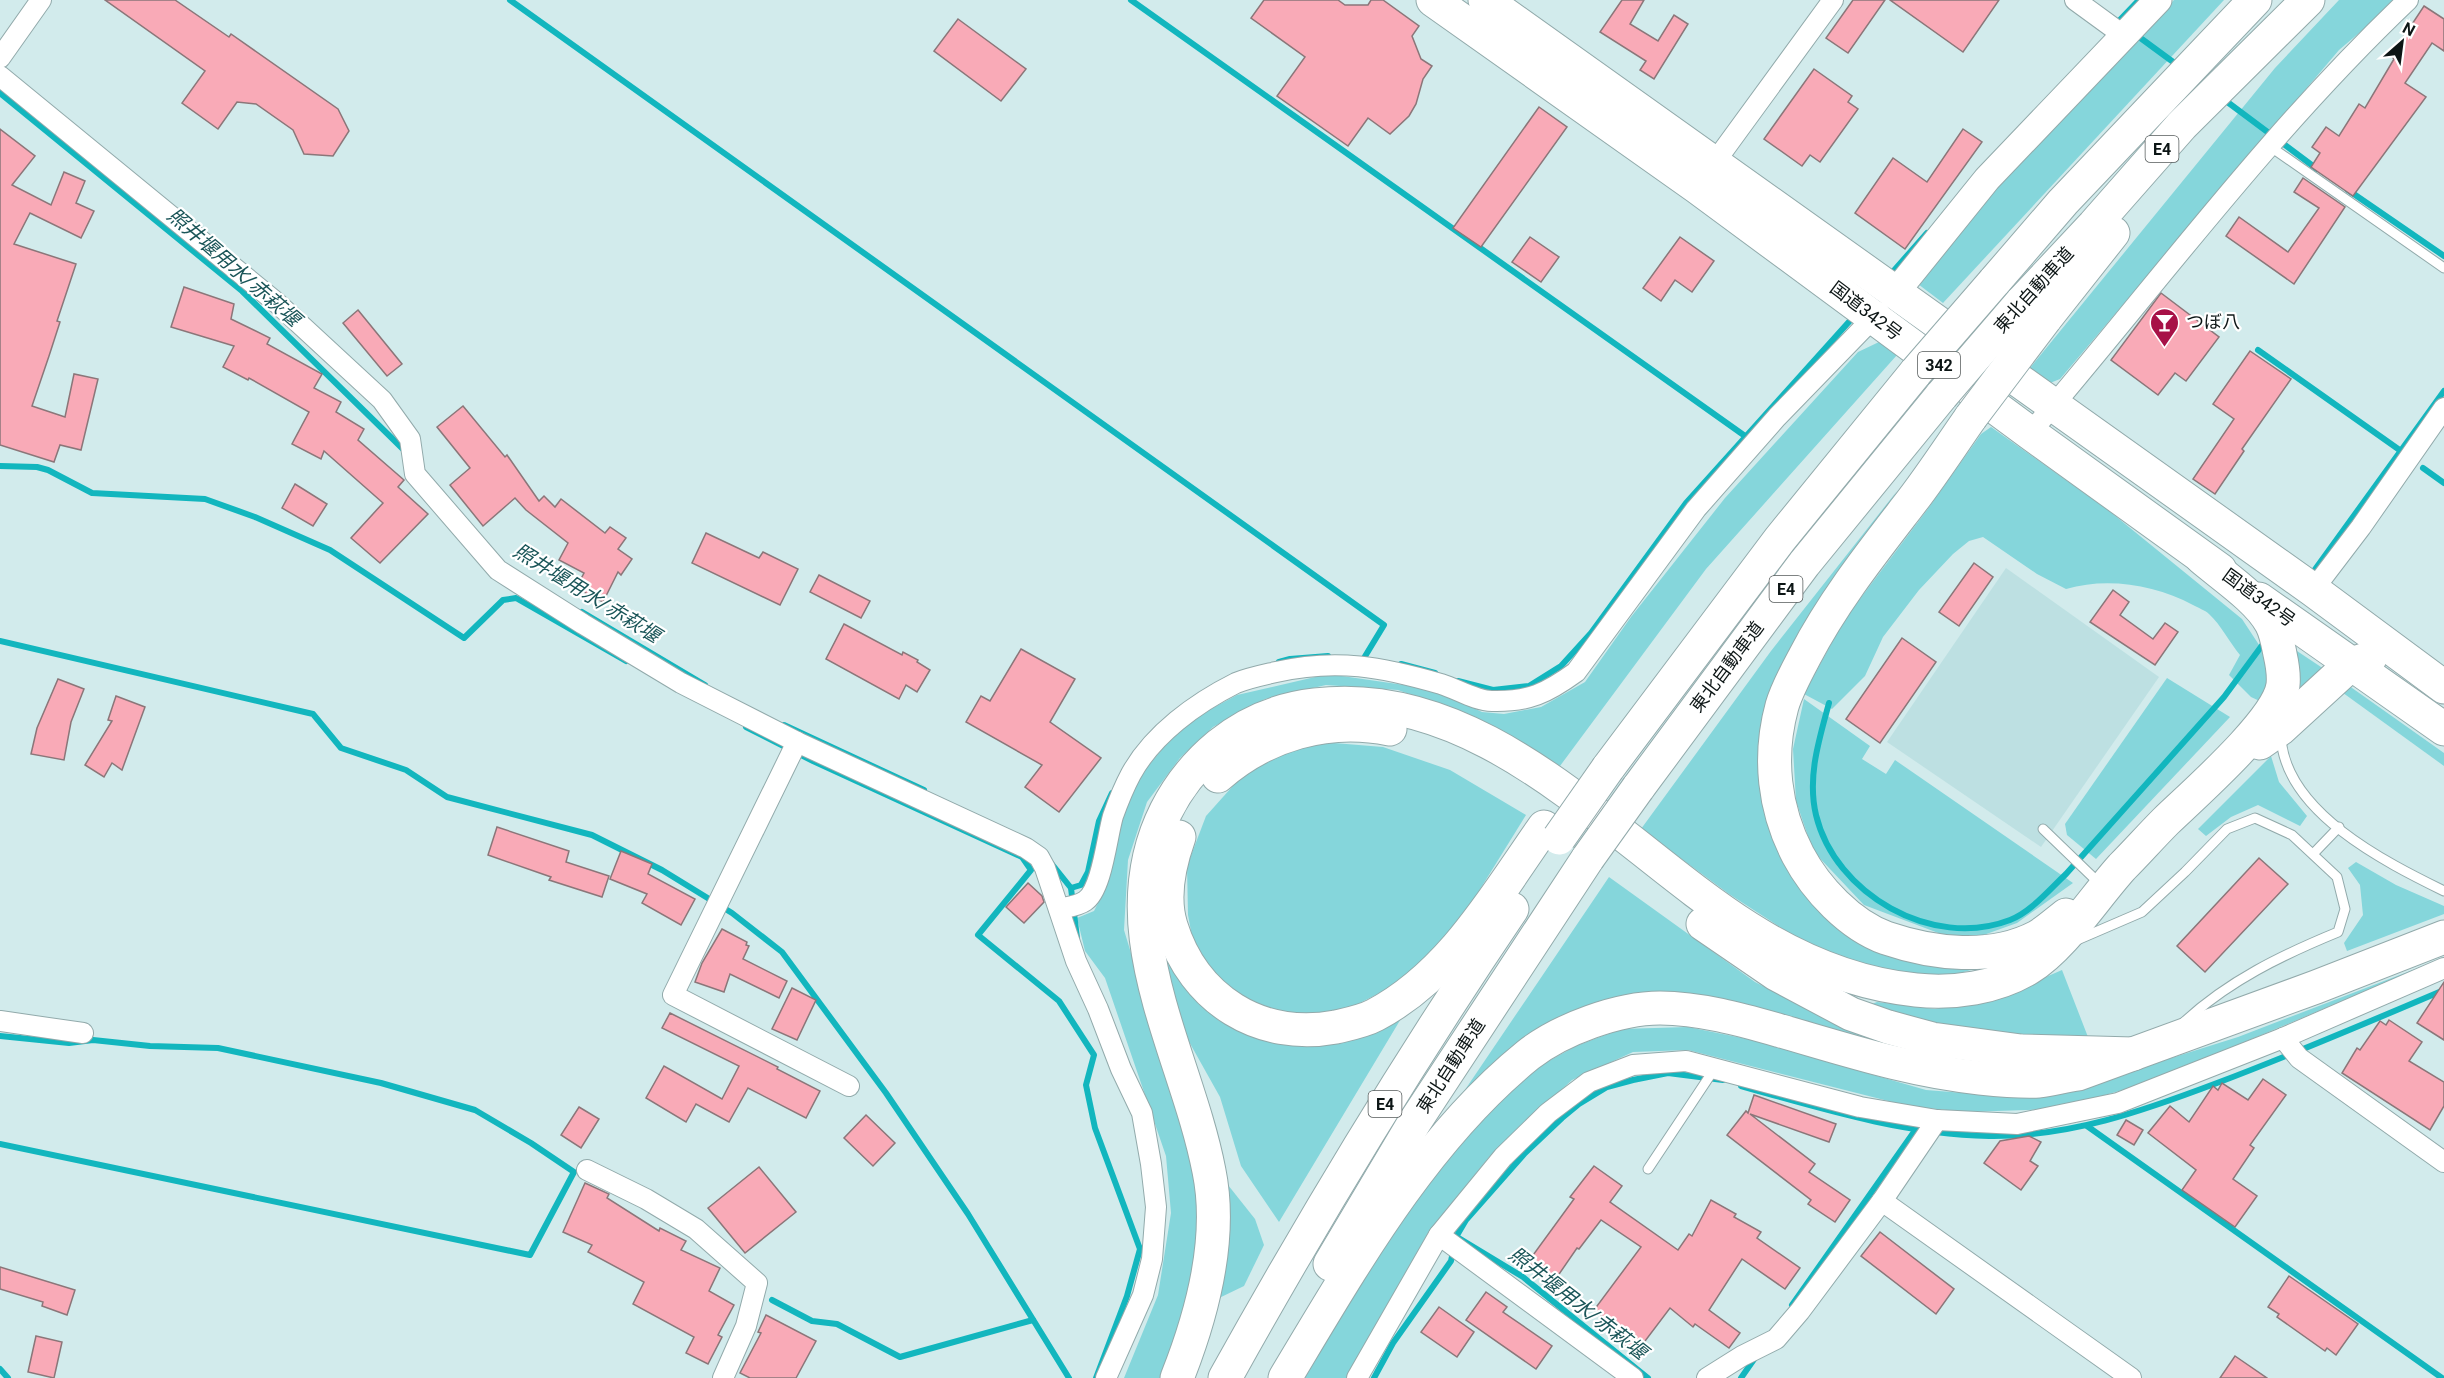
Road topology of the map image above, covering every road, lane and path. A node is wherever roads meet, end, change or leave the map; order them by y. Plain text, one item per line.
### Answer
1 (41, 0) edge
2 (1433, 0) edge
3 (1485, 0) edge
4 (1833, 0) edge
5 (2075, 0) edge
6 (2158, 0) edge
7 (2255, 0) edge
8 (2308, 0) edge
9 (2408, 0) edge
10 (2123, 34) junction
11 (0, 58) edge
12 (0, 76) edge
13 (2268, 145) junction
14 (1706, 175) junction
15 (2444, 268) edge
16 (1885, 305) junction
17 (2033, 311) junction
18 (2054, 405) junction
19 (2444, 408) edge
20 (2030, 433) junction
21 (2202, 558) junction
22 (2313, 590) junction
23 (2395, 651) junction
24 (2351, 664) junction
25 (2441, 688) edge
26 (2280, 729) junction
27 (2444, 729) edge
28 (798, 742) junction
29 (2226, 765) junction
30 (2338, 827) junction
31 (2043, 829) dead end
32 (1552, 833) junction
33 (2313, 854) junction
34 (2104, 888) junction
35 (2444, 891) edge
36 (1059, 909) junction
37 (2444, 937) edge
38 (2050, 952) junction
39 (2444, 968) edge
40 (0, 1021) edge
41 (83, 1033) dead end
42 (2283, 1038) junction
43 (2147, 1049) junction
44 (1715, 1068) junction
45 (849, 1086) dead end
46 (1937, 1120) junction
47 (2444, 1162) edge
48 (587, 1170) dead end
49 (1648, 1170) dead end
50 (1882, 1201) junction
51 (1439, 1235) junction
52 (723, 1378) edge
53 (1106, 1378) edge
54 (1177, 1378) edge
55 (1225, 1378) edge
56 (1265, 1378) edge
57 (1285, 1378) edge
58 (1357, 1378) edge
59 (1633, 1378) edge
60 (1707, 1378) edge
61 (2131, 1378) edge

1 - 11 street
2 - 14 highway, 国道342号 / 342
3 - 14 highway, 国道342号 / 342
4 - 14 street
5 - 10 street
6 - 10 street
7 - 32 highway, 東北自動車道 / E4, bridge
8 - 17 highway, 東北自動車道 / E4
9 - 13 street
10 - 16 street
12 - 28 street
13 - 15 lane
13 - 18 street
14 - 16 highway, 国道342号 / 342
16 - 18 highway, 国道342号 / 342
16 - 20 highway, 国道342号 / 342
16 - 36 street
17 - 34 highway, bridge
17 - 56 highway, 東北自動車道 / E4, bridge
18 - 20 street
18 - 22 highway, 国道342号 / 342
19 - 22 street
20 - 21 highway, 国道342号 / 342
21 - 24 highway, 国道342号 / 342
21 - 29 highway
22 - 23 highway, 国道342号 / 342
23 - 24 highway
23 - 25 highway, 国道342号 / 342
24 - 26 highway
24 - 27 highway, 国道342号 / 342
26 - 29 highway
26 - 30 lane
28 - 36 street
28 - 45 street
29 - 34 highway
30 - 33 lane
30 - 35 lane
31 - 34 lane
32 - 43 highway
32 - 55 highway, 東北自動車道 / E4
33 - 38 lane
33 - 43 lane
34 - 38 highway
36 - 53 street
37 - 43 highway
38 - 54 highway
39 - 42 street
40 - 41 street
42 - 46 street
42 - 47 street
43 - 57 highway
44 - 46 street
44 - 49 lane
44 - 51 street
46 - 50 street
48 - 52 street
50 - 60 street
50 - 61 street
51 - 58 street
51 - 59 street

